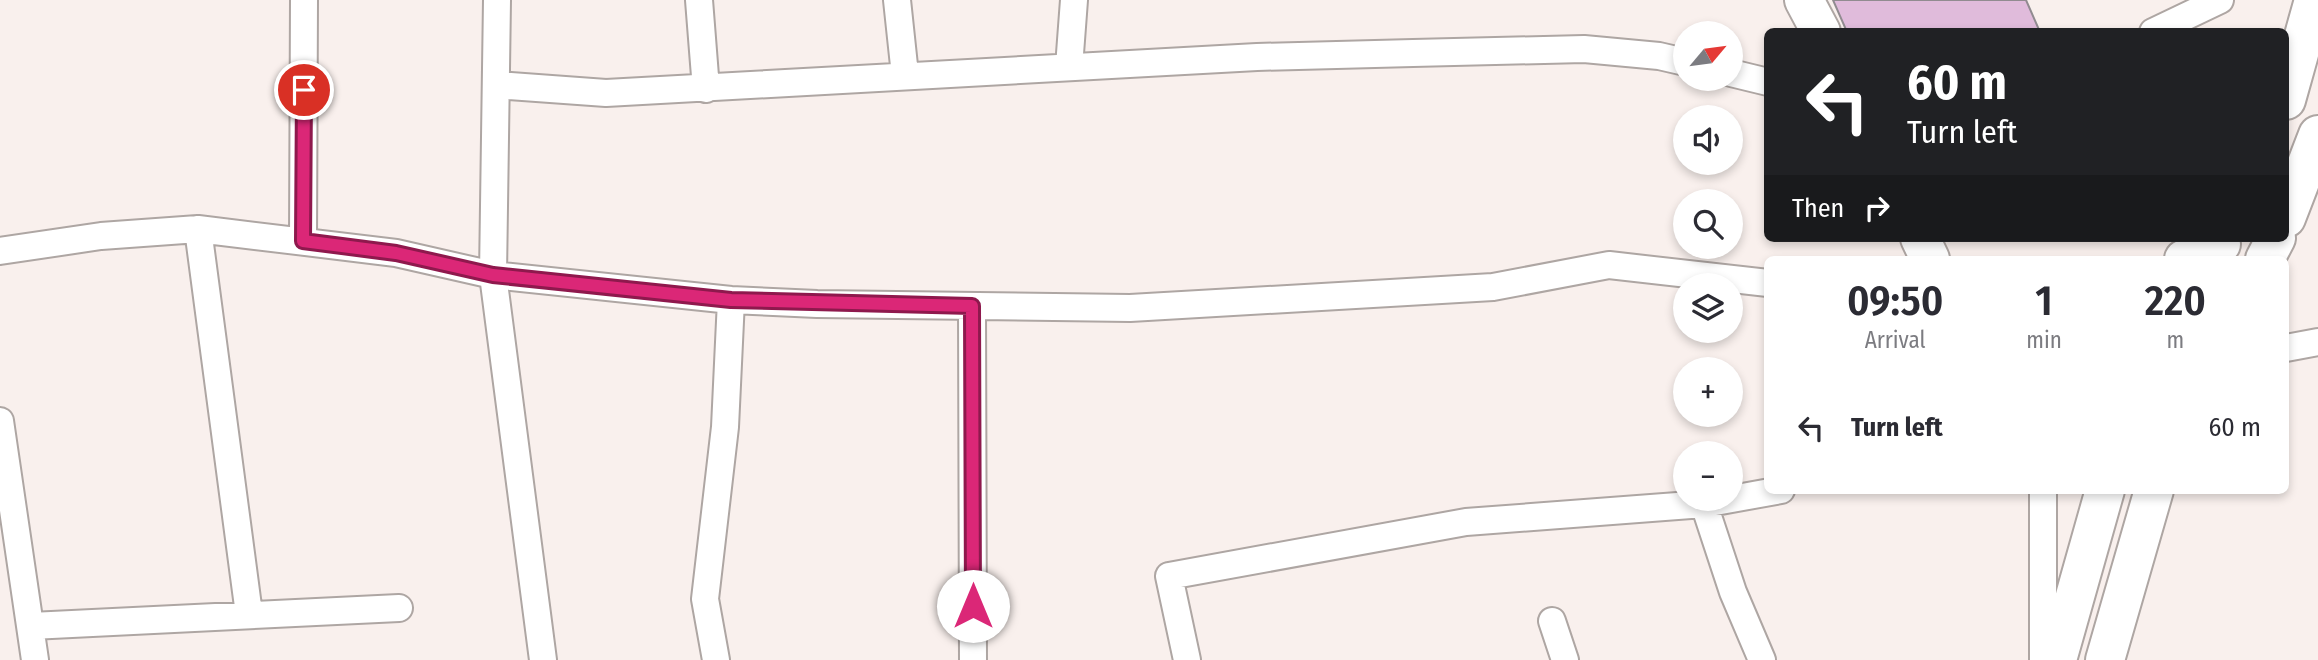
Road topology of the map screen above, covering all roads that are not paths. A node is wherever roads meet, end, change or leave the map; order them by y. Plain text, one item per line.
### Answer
1 (304, 0) edge
2 (496, 0) edge
3 (699, 0) edge
4 (897, 0) edge
5 (1074, 0) edge
6 (1804, 0) edge
7 (2220, 0) edge
8 (2314, 0) edge
9 (1819, 28) edge
10 (2161, 28) edge
11 (1673, 59) edge
12 (1069, 67) junction
13 (905, 75) junction
14 (1743, 76) edge
15 (1764, 81) edge
16 (496, 85) junction
17 (706, 89) junction
18 (2289, 89) edge
19 (2318, 135) edge
20 (2299, 203) edge
21 (198, 229) junction
22 (303, 241) junction
23 (2219, 247) edge
24 (0, 251) edge
25 (2193, 256) edge
26 (493, 275) junction
27 (1764, 283) edge
28 (731, 300) junction
29 (972, 306) junction
30 (2318, 342) edge
31 (2289, 347) edge
32 (0, 421) edge
33 (1764, 493) edge
34 (2043, 494) edge
35 (2104, 494) edge
36 (2153, 494) edge
37 (1743, 497) edge
38 (1673, 506) edge
39 (1706, 511) edge
40 (398, 608) dead end
41 (249, 614) junction
42 (1552, 621) dead end
43 (31, 626) junction
44 (35, 660) edge
45 (544, 660) edge
46 (716, 660) edge
47 (973, 660) edge
48 (1187, 660) edge
49 (1565, 660) edge
50 (1762, 660) edge
51 (2043, 660) edge
52 (2057, 660) edge
53 (2105, 660) edge

1 - 22 street
2 - 16 street
3 - 17 street
4 - 13 street
5 - 12 street
6 - 9 street
7 - 10 street
8 - 18 street
11 - 12 street
12 - 13 street
13 - 17 street
14 - 15 street
16 - 17 street
16 - 26 street
19 - 20 street
21 - 22 street
21 - 24 street
21 - 41 street
22 - 26 street
23 - 25 street
26 - 28 street
26 - 45 street
27 - 29 street
28 - 29 street
28 - 46 street
29 - 47 street
30 - 31 street
32 - 43 street
33 - 37 street
34 - 51 street
35 - 52 street
36 - 53 street
38 - 48 street
39 - 50 street
40 - 41 street
41 - 43 street
42 - 49 street
43 - 44 street

